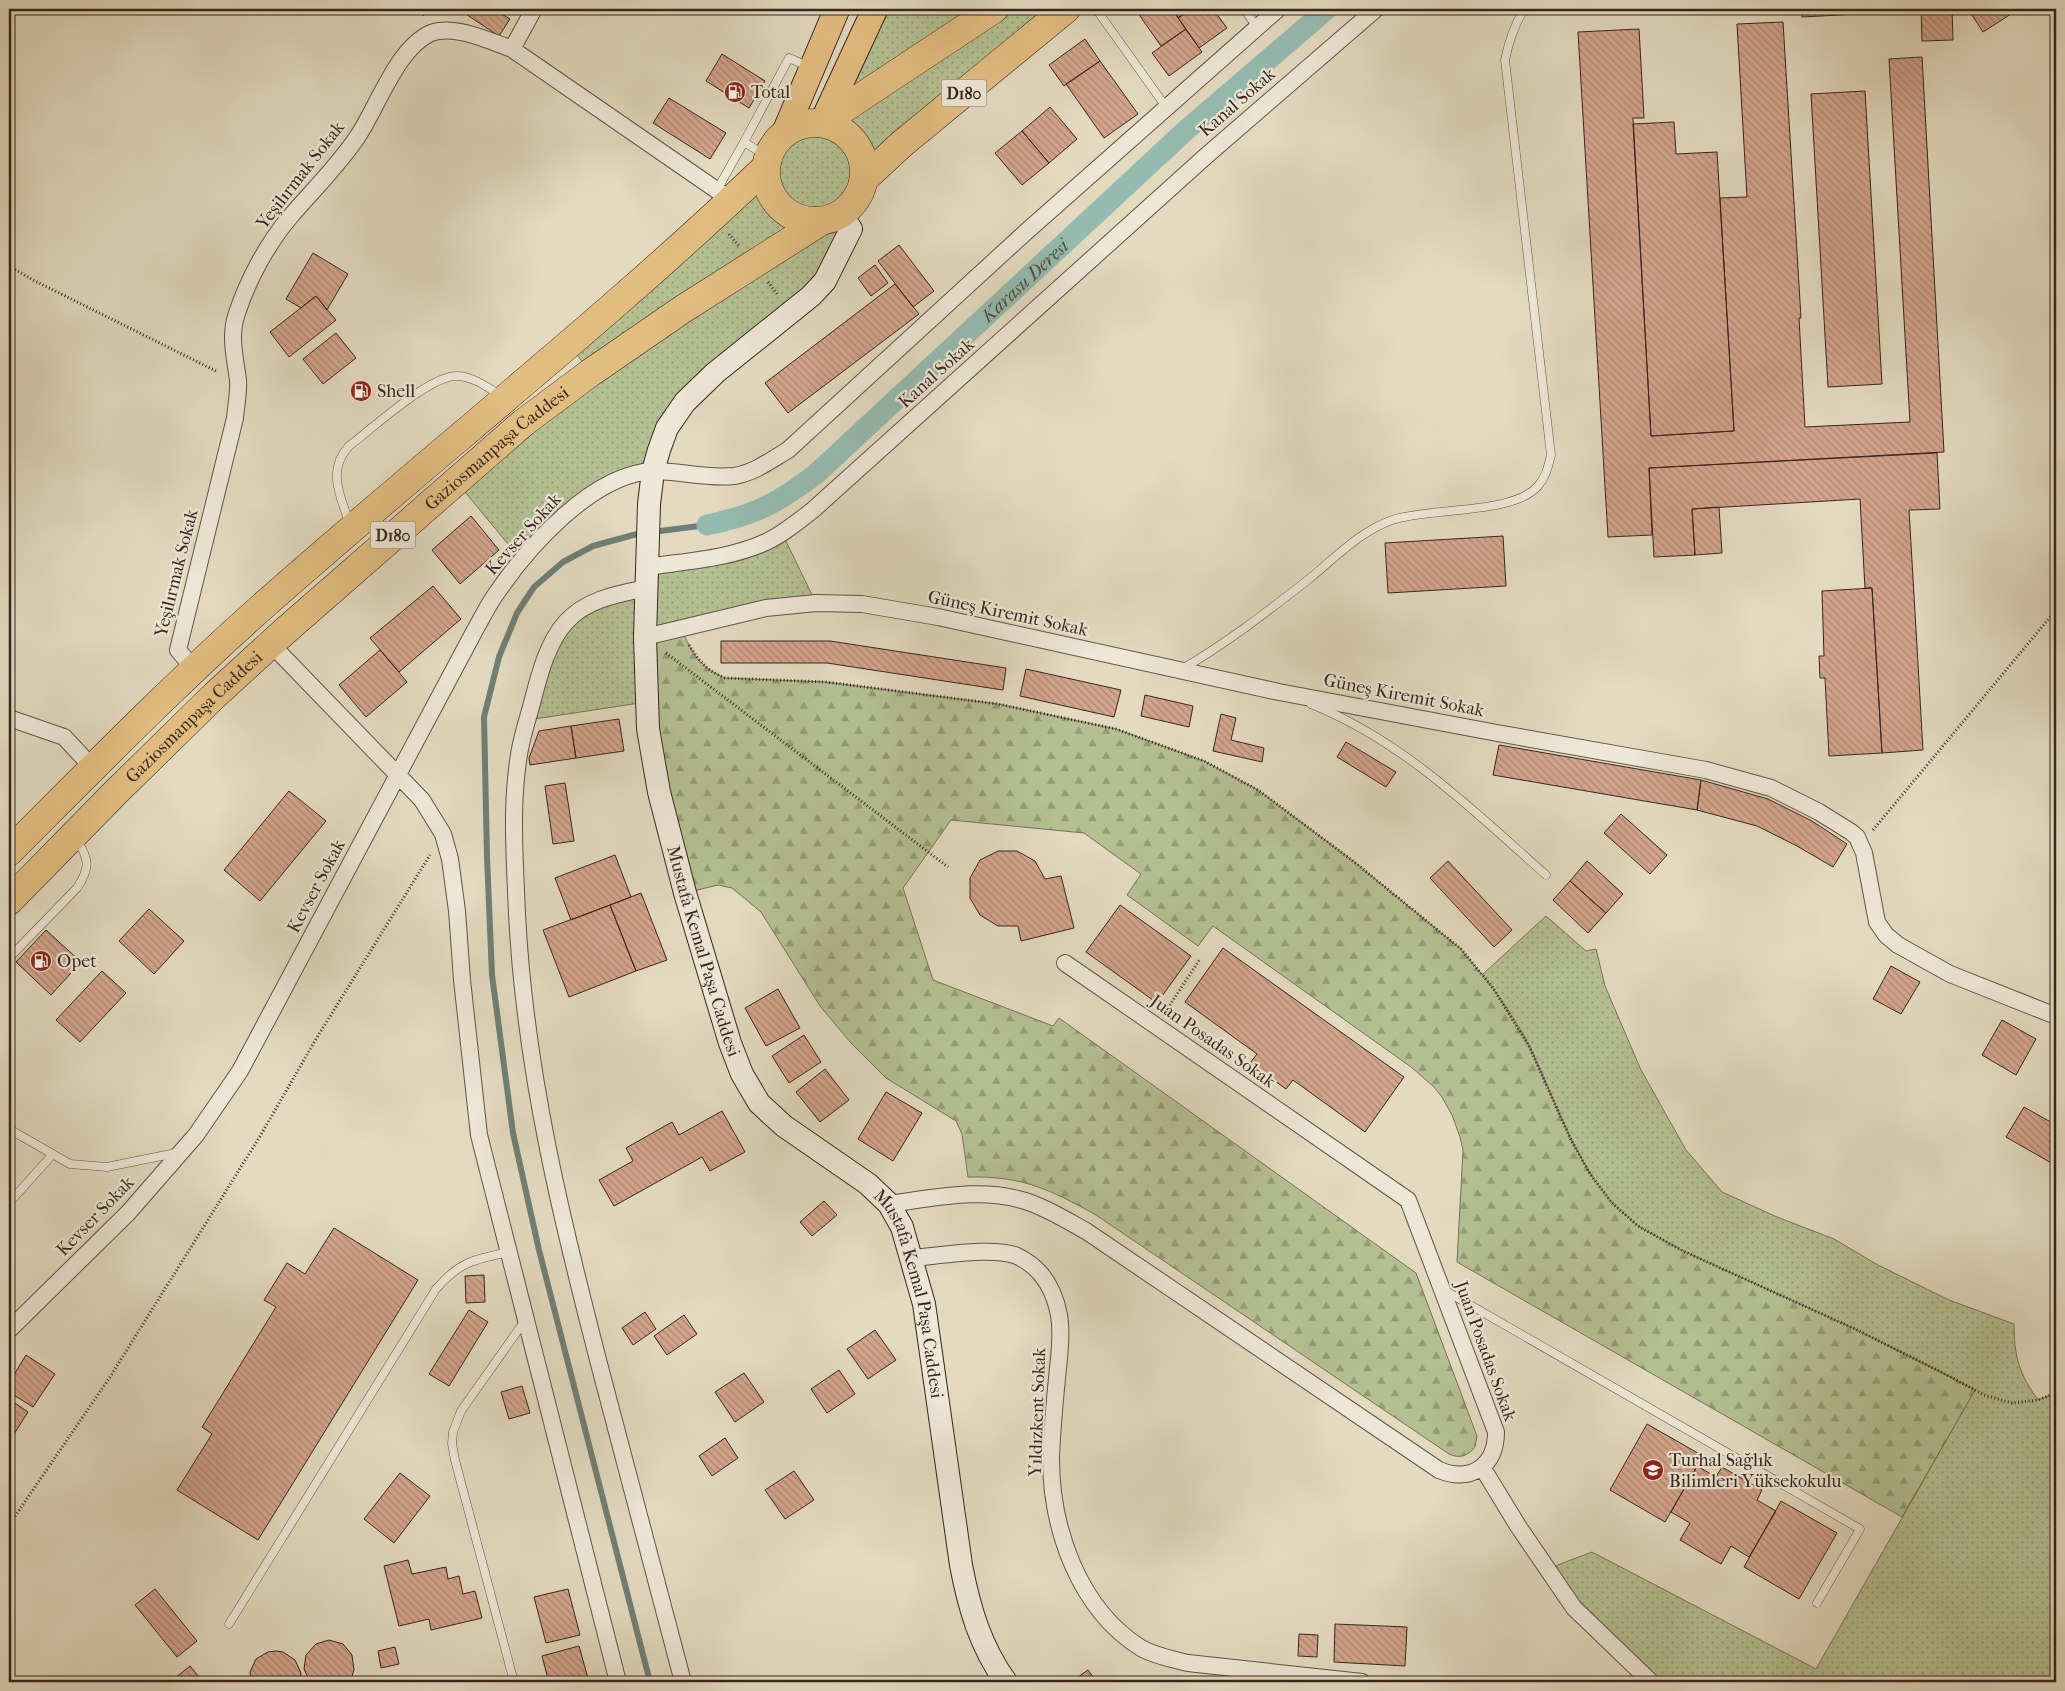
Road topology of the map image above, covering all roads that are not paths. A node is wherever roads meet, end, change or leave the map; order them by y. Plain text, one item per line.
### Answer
1 (534, 9) edge
2 (837, 9) edge
3 (876, 9) edge
4 (994, 9) edge
5 (1066, 9) edge
6 (1096, 9) edge
7 (1244, 9) edge
8 (1278, 9) edge
9 (1376, 9) edge
10 (1524, 9) edge
11 (1257, 27) junction
12 (512, 49) junction
13 (812, 68) junction
14 (1166, 107) junction
15 (822, 123) junction
16 (784, 134) junction
17 (744, 142) junction
18 (767, 162) junction
19 (864, 179) junction
20 (724, 195) junction
21 (830, 218) junction
22 (506, 398) junction
23 (653, 471) junction
24 (351, 530) junction
25 (647, 569) junction
26 (645, 637) junction
27 (271, 644) junction
28 (194, 669) junction
29 (1179, 671) junction
30 (1279, 692) junction
31 (9, 718) edge
32 (92, 768) junction
33 (398, 775) junction
34 (74, 835) junction
35 (9, 852) edge
36 (1546, 875) dead end
37 (9, 900) edge
38 (9, 958) edge
39 (1065, 963) dead end
40 (2056, 1016) edge
41 (9, 1129) edge
42 (182, 1152) junction
43 (52, 1154) junction
44 (9, 1203) edge
45 (889, 1204) junction
46 (509, 1252) junction
47 (912, 1258) junction
48 (1442, 1289) junction
49 (526, 1319) junction
50 (9, 1330) edge
51 (1482, 1467) junction
52 (1818, 1604) dead end
53 (229, 1624) dead end
54 (514, 1682) edge
55 (618, 1682) edge
56 (683, 1682) edge
57 (1006, 1682) edge
58 (1362, 1682) edge
59 (1651, 1682) edge

1 - 12 street
2 - 13 main road, Gaziosmanpaşa Caddesi
3 - 15 main road
4 - 15 highway
5 - 19 highway, D180
6 - 14 lane
7 - 11 lane
8 - 11 street, Kevser Sokak
9 - 25 street, Kanal Sokak
10 - 29 lane
11 - 14 street, Kevser Sokak
12 - 20 street, Yeşilırmak Sokak
12 - 28 street, Yeşilırmak Sokak
13 - 16 main road, Gaziosmanpaşa Caddesi
13 - 17 lane
14 - 23 street, Kevser Sokak
15 - 16 highway
15 - 19 highway
16 - 18 highway, Gaziosmanpaşa Caddesi
17 - 18 lane
17 - 20 lane
18 - 20 highway, Gaziosmanpaşa Caddesi / D180
18 - 21 highway
19 - 21 highway, Gaziosmanpaşa Caddesi
20 - 22 highway, Gaziosmanpaşa Caddesi / D180
21 - 23 street, Mustafa Kemal Paşa Caddesi
21 - 27 highway, Gaziosmanpaşa Caddesi / D180
22 - 24 highway, Gaziosmanpaşa Caddesi / D180
22 - 24 lane
23 - 25 street, Mustafa Kemal Paşa Caddesi
23 - 33 street, Kevser Sokak
24 - 28 highway, Gaziosmanpaşa Caddesi / D180
25 - 26 street, Mustafa Kemal Paşa Caddesi
25 - 56 street, Kanal Sokak
26 - 29 street, Güneş Kiremit Sokak
26 - 45 street, Mustafa Kemal Paşa Caddesi
27 - 33 street
27 - 34 highway, Gaziosmanpaşa Caddesi / D180
28 - 32 highway, Gaziosmanpaşa Caddesi / D180
29 - 30 street, Güneş Kiremit Sokak
30 - 36 lane
30 - 40 street, Güneş Kiremit Sokak
31 - 32 street
32 - 35 highway, Gaziosmanpaşa Caddesi / D180
33 - 42 street, Kevser Sokak
33 - 46 street
34 - 37 highway, Gaziosmanpaşa Caddesi / D180
34 - 38 lane
39 - 48 street, Juan Posadas Sokak
41 - 43 lane
42 - 43 lane
42 - 50 street, Kevser Sokak
43 - 44 lane
45 - 47 street, Mustafa Kemal Paşa Caddesi
45 - 51 street
46 - 49 street
46 - 53 lane
47 - 57 street, Mustafa Kemal Paşa Caddesi
47 - 58 street, Yıldızkent Sokak
48 - 51 street, Juan Posadas Sokak
48 - 52 lane
49 - 54 lane
49 - 55 street
51 - 59 street

